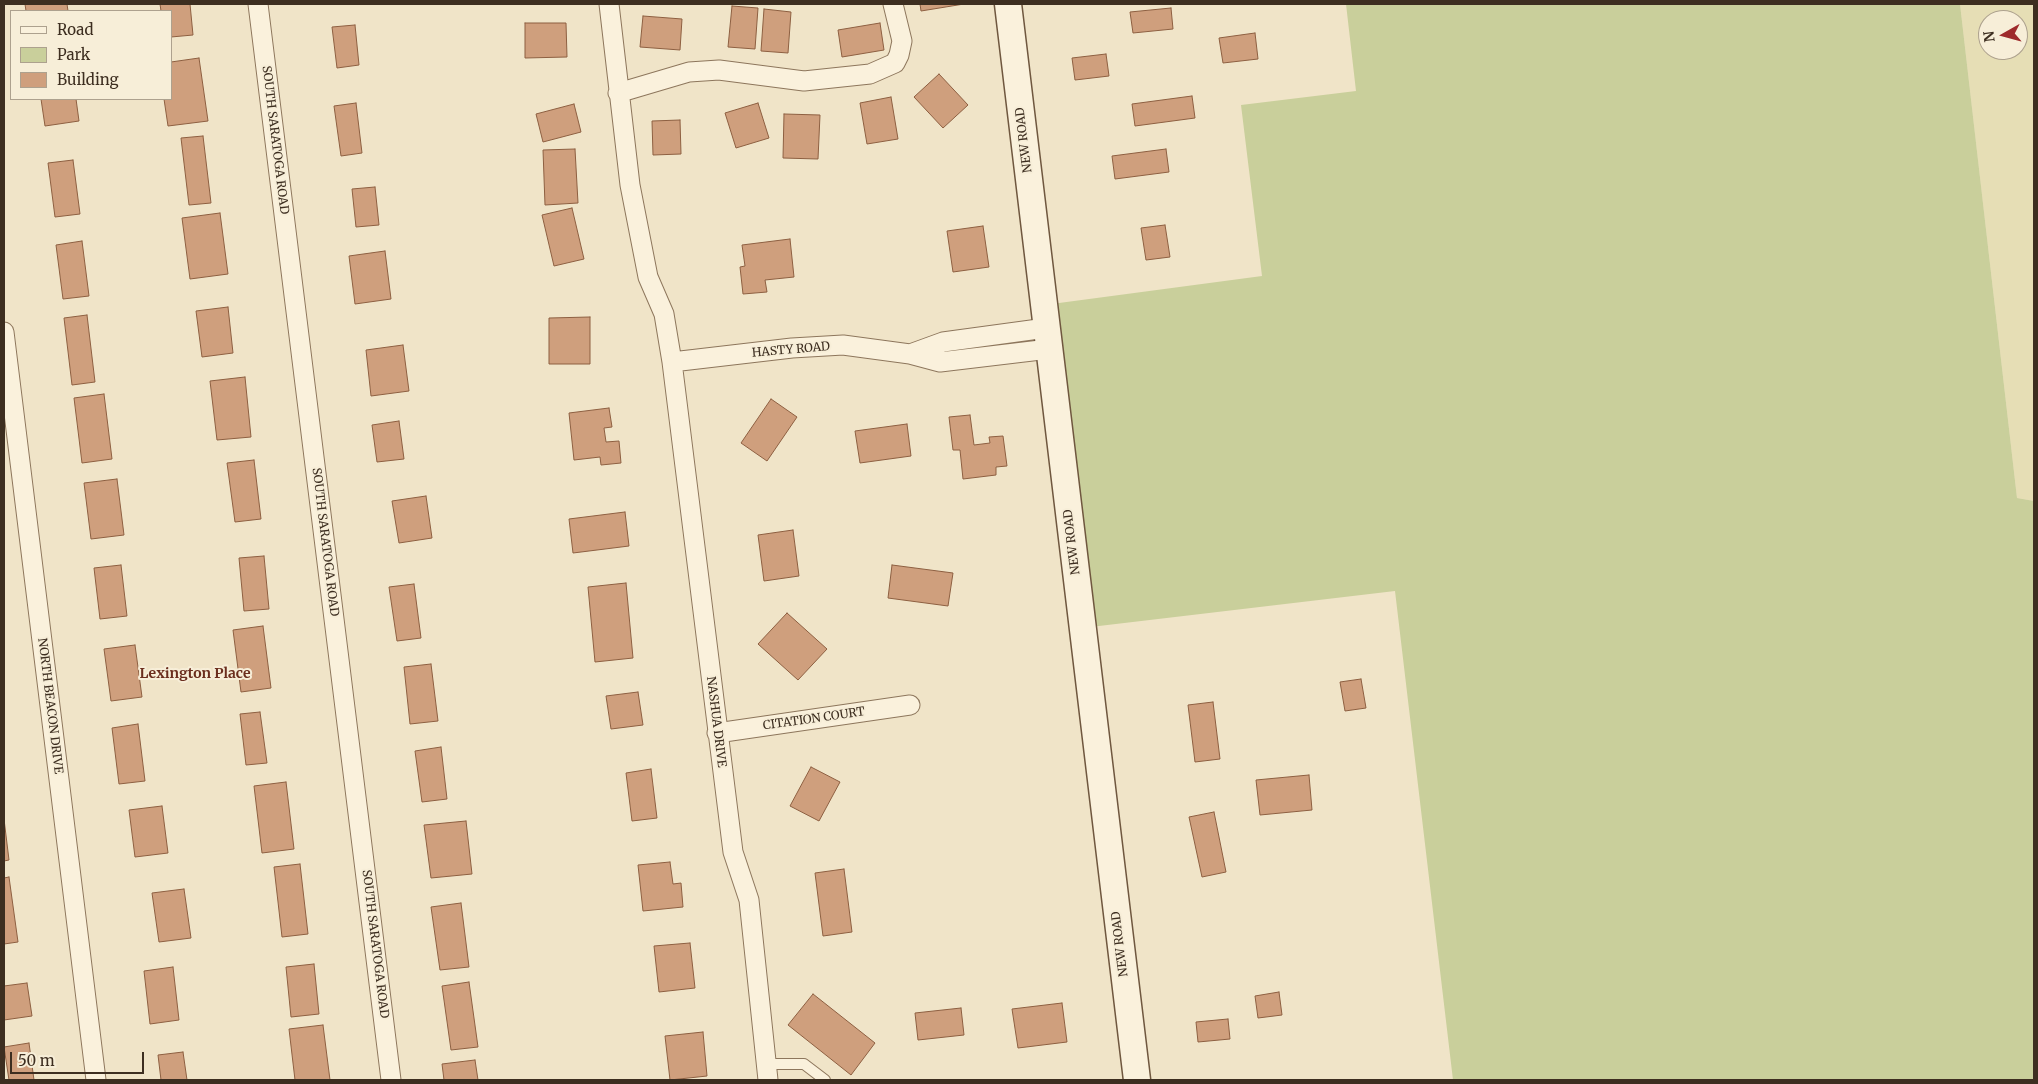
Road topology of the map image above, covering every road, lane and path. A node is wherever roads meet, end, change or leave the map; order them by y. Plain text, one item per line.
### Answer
1 (258, 4) edge
2 (608, 4) edge
3 (893, 4) edge
4 (1008, 4) edge
5 (618, 93) junction
6 (4, 332) edge
7 (1048, 339) junction
8 (672, 362) junction
9 (910, 705) dead end
10 (717, 733) junction
11 (767, 1072) edge
12 (96, 1080) edge
13 (392, 1080) edge
14 (825, 1080) edge
15 (1137, 1080) edge

1 - 13 street, SOUTH SARATOGA ROAD
2 - 5 street, NASHUA DRIVE
3 - 5 street
4 - 7 street, NEW ROAD
5 - 8 street, NASHUA DRIVE
6 - 12 street, NORTH BEACON DRIVE
7 - 8 street, HASTY ROAD
7 - 15 street, NEW ROAD
8 - 10 street, NASHUA DRIVE
9 - 10 street, CITATION COURT
10 - 11 street, NASHUA DRIVE
11 - 14 lane

